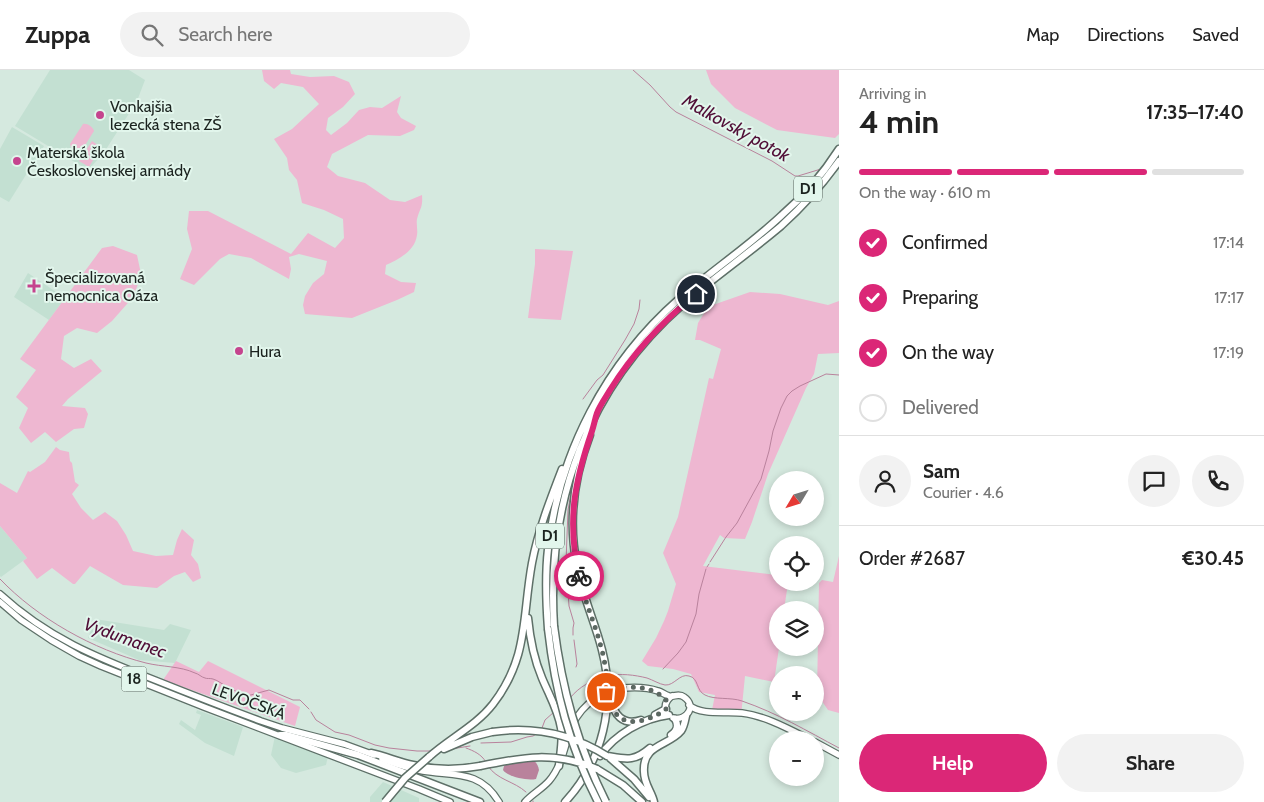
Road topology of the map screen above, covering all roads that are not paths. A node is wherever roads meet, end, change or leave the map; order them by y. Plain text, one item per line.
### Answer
1 (839, 149) edge
2 (839, 161) edge
3 (597, 412) junction
4 (574, 446) junction
5 (0, 594) edge
6 (528, 598) junction
7 (0, 602) edge
8 (551, 627) junction
9 (608, 681) junction
10 (651, 690) junction
11 (672, 696) junction
12 (689, 705) junction
13 (669, 711) junction
14 (712, 712) junction
15 (687, 715) junction
16 (791, 731) edge
17 (280, 735) junction
18 (824, 746) edge
19 (371, 753) junction
20 (839, 754) edge
21 (607, 756) junction
22 (429, 757) junction
23 (558, 766) junction
24 (588, 771) junction
25 (527, 800) edge
26 (386, 802) edge
27 (450, 802) edge
28 (480, 802) edge
29 (498, 802) edge
30 (520, 802) edge
31 (565, 802) edge
32 (598, 802) edge
33 (606, 802) edge
34 (642, 802) edge
35 (653, 802) edge

1 - 4 highway, D1
2 - 3 highway, D1
3 - 8 highway, D1
3 - 9 highway
4 - 6 highway
4 - 8 highway, D1
5 - 19 main road, LEVOČSKÁ / 18
6 - 22 highway
6 - 23 highway
7 - 17 main road, LEVOČSKÁ / 18
8 - 32 highway, D1, bridge
8 - 33 highway, D1, bridge
9 - 13 highway
9 - 24 highway
10 - 11 main road
10 - 13 main road
10 - 23 main road, bridge
11 - 12 main road
11 - 13 main road
12 - 14 main road
12 - 15 main road
13 - 15 main road
13 - 21 highway
13 - 24 highway
14 - 15 main road
14 - 16 main road
15 - 35 highway
17 - 27 main road, LEVOČSKÁ / 18
17 - 28 highway
18 - 20 main road
19 - 29 main road, LEVOČSKÁ / 18
19 - 34 highway, bridge
21 - 22 highway, bridge
21 - 35 highway
22 - 26 highway, bridge
23 - 25 main road
24 - 31 highway
25 - 30 main road

